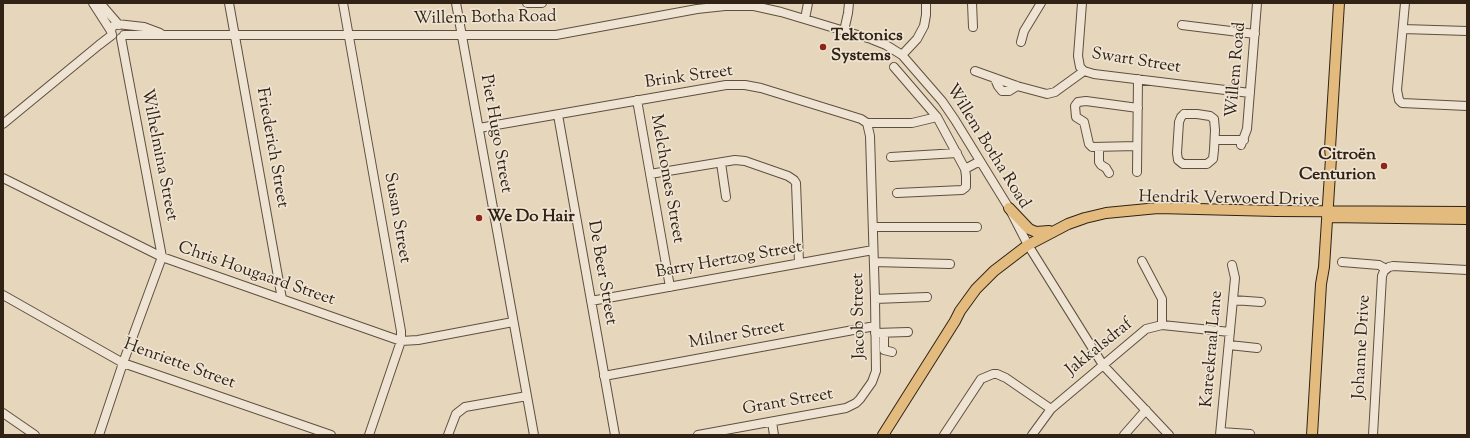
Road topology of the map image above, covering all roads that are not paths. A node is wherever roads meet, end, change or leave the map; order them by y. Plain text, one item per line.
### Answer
1 (93, 3) edge
2 (100, 3) edge
3 (229, 3) edge
4 (343, 3) edge
5 (456, 3) edge
6 (527, 3) edge
7 (542, 3) edge
8 (808, 3) edge
9 (849, 3) edge
10 (926, 3) edge
11 (972, 3) edge
12 (1041, 3) edge
13 (1082, 3) edge
14 (1257, 3) edge
15 (1339, 3) edge
16 (1405, 3) edge
17 (754, 5) edge
18 (805, 19) junction
19 (120, 25) junction
20 (1182, 25) dead end
21 (973, 27) dead end
22 (1403, 30) junction
23 (844, 31) junction
24 (1467, 31) edge
25 (112, 33) junction
26 (164, 34) junction
27 (1256, 34) junction
28 (235, 35) junction
29 (462, 35) junction
30 (123, 36) junction
31 (349, 36) junction
32 (1021, 42) dead end
33 (902, 55) junction
34 (894, 67) dead end
35 (976, 71) dead end
36 (1084, 71) junction
37 (1138, 79) junction
38 (1250, 93) junction
39 (637, 100) junction
40 (1467, 106) edge
41 (1138, 108) junction
42 (558, 115) junction
43 (937, 117) junction
44 (866, 123) junction
45 (3, 124) edge
46 (479, 128) junction
47 (1215, 140) junction
48 (1137, 146) junction
49 (1099, 148) junction
50 (957, 153) junction
51 (892, 157) dead end
52 (980, 161) junction
53 (721, 162) junction
54 (965, 169) junction
55 (1137, 172) dead end
56 (1109, 173) dead end
57 (650, 174) junction
58 (3, 178) edge
59 (897, 193) dead end
60 (726, 197) dead end
61 (1009, 208) junction
62 (1467, 212) edge
63 (1325, 214) junction
64 (1467, 219) edge
65 (977, 226) dead end
66 (873, 227) junction
67 (1056, 230) junction
68 (1029, 247) junction
69 (873, 250) junction
70 (162, 257) junction
71 (1142, 261) dead end
72 (874, 262) junction
73 (1342, 262) dead end
74 (799, 263) junction
75 (950, 264) dead end
76 (1232, 265) dead end
77 (1390, 267) junction
78 (1467, 270) edge
79 (670, 287) junction
80 (3, 295) edge
81 (927, 297) dead end
82 (282, 299) junction
83 (875, 299) junction
84 (1233, 300) junction
85 (591, 301) junction
86 (1261, 302) dead end
87 (513, 322) junction
88 (1162, 325) junction
89 (875, 330) junction
90 (908, 332) dead end
91 (1230, 332) junction
92 (884, 333) junction
93 (401, 341) junction
94 (1229, 345) junction
95 (1257, 348) dead end
96 (892, 352) dead end
97 (123, 363) junction
98 (1103, 366) junction
99 (604, 376) junction
100 (872, 382) joint
101 (527, 396) junction
102 (1051, 409) junction
103 (1146, 410) junction
104 (3, 413) edge
105 (772, 422) junction
106 (1220, 433) edge
107 (1250, 434) edge
108 (35, 435) edge
109 (99, 435) edge
110 (331, 435) edge
111 (369, 435) edge
112 (448, 435) edge
113 (534, 435) edge
114 (615, 435) edge
115 (698, 435) edge
116 (774, 435) edge
117 (883, 435) edge
118 (944, 435) edge
119 (1032, 435) edge
120 (1124, 435) edge
121 (1169, 435) edge
122 (1312, 435) edge
123 (1374, 435) edge

1 - 25 street
2 - 19 street
3 - 28 street, Friederich Street
4 - 31 street, Susan Street
5 - 29 street, Piet Hugo Street
6 - 7 street
8 - 18 street
9 - 23 street
10 - 33 street
11 - 21 street
12 - 32 street
13 - 36 street, Swart Street
14 - 27 street, Willem Road
15 - 63 main road
16 - 22 street
17 - 18 street, Willem Botha Road
17 - 29 street, Willem Botha Road
18 - 23 street, Willem Botha Road
19 - 25 street
19 - 26 street, Willem Botha Road
19 - 30 street
20 - 27 street
22 - 24 street
22 - 40 street
23 - 33 street, Willem Botha Road
25 - 30 street
25 - 45 street
26 - 28 street, Willem Botha Road
26 - 30 street, Willem Botha Road
27 - 38 street, Willem Road
28 - 31 street, Willem Botha Road
28 - 82 street, Friederich Street
29 - 31 street, Willem Botha Road
29 - 46 street, Piet Hugo Street
30 - 70 street, Wilhelmina Street
31 - 93 street, Susan Street
33 - 52 street, Willem Botha Road
34 - 43 street
35 - 36 street
36 - 37 street, Swart Street
37 - 38 street, Swart Street
37 - 41 street
38 - 47 street, Willem Road
39 - 42 street, Brink Street
39 - 44 street, Brink Street
39 - 57 street, Melchomes Street
41 - 48 street
41 - 49 street
42 - 46 street, Brink Street
42 - 85 street, De Beer Street
43 - 44 street
43 - 50 street
44 - 66 street
46 - 87 street, Piet Hugo Street
47 - 47 street, Willem Road
48 - 49 street
48 - 55 street
49 - 56 street
50 - 51 street
50 - 54 street
52 - 54 street
52 - 61 street, Willem Botha Road
53 - 57 street
53 - 60 street
53 - 74 street
54 - 59 street
57 - 79 street, Melchomes Street
58 - 70 street, Chris Hougaard Street
61 - 67 main road
61 - 68 street, Willem Botha Road
62 - 63 main road, Hendrik Verwoerd Drive
63 - 64 main road, Hendrik Verwoerd Drive
63 - 67 main road, Hendrik Verwoerd Drive
63 - 68 main road, Hendrik Verwoerd Drive
63 - 122 main road
65 - 66 street
66 - 69 street
67 - 68 main road, Hendrik Verwoerd Drive
68 - 98 street, Willem Botha Road
68 - 117 main road, Hendrik Verwoerd Drive
69 - 72 street, Jacob Street
69 - 74 street, Barry Hertzog Street
70 - 82 street, Chris Hougaard Street
70 - 97 street
71 - 88 street
72 - 75 street
72 - 83 street, Jacob Street
73 - 77 street
74 - 79 street, Barry Hertzog Street
76 - 84 street, Kareekraal Lane
77 - 78 street
77 - 123 street, Johanne Drive
79 - 85 street, Barry Hertzog Street
80 - 97 street, Henriette Street
81 - 83 street
82 - 93 street, Chris Hougaard Street
83 - 89 street, Jacob Street
84 - 86 street
84 - 91 street, Kareekraal Lane
85 - 99 street, De Beer Street
87 - 93 street, Chris Hougaard Street
87 - 101 street, Piet Hugo Street
88 - 91 street, Jakkalsdraf
88 - 98 street, Jakkalsdraf
89 - 92 street, Milner Street
89 - 99 street, Milner Street
89 - 100 street, Jacob Street
90 - 92 street, Milner Street
91 - 94 street, Kareekraal Lane
92 - 96 street
93 - 111 street, Susan Street
94 - 95 street
94 - 106 street, Kareekraal Lane
97 - 109 street
97 - 110 street, Henriette Street
98 - 102 street, Jakkalsdraf
98 - 103 street, Willem Botha Road
99 - 114 street, De Beer Street
100 - 105 street, Grant Street
101 - 112 street
101 - 113 street, Piet Hugo Street
102 - 118 street
102 - 119 street, Jakkalsdraf
103 - 120 street
103 - 121 street, Willem Botha Road
104 - 108 street
105 - 115 street, Grant Street
105 - 116 street
106 - 107 street

